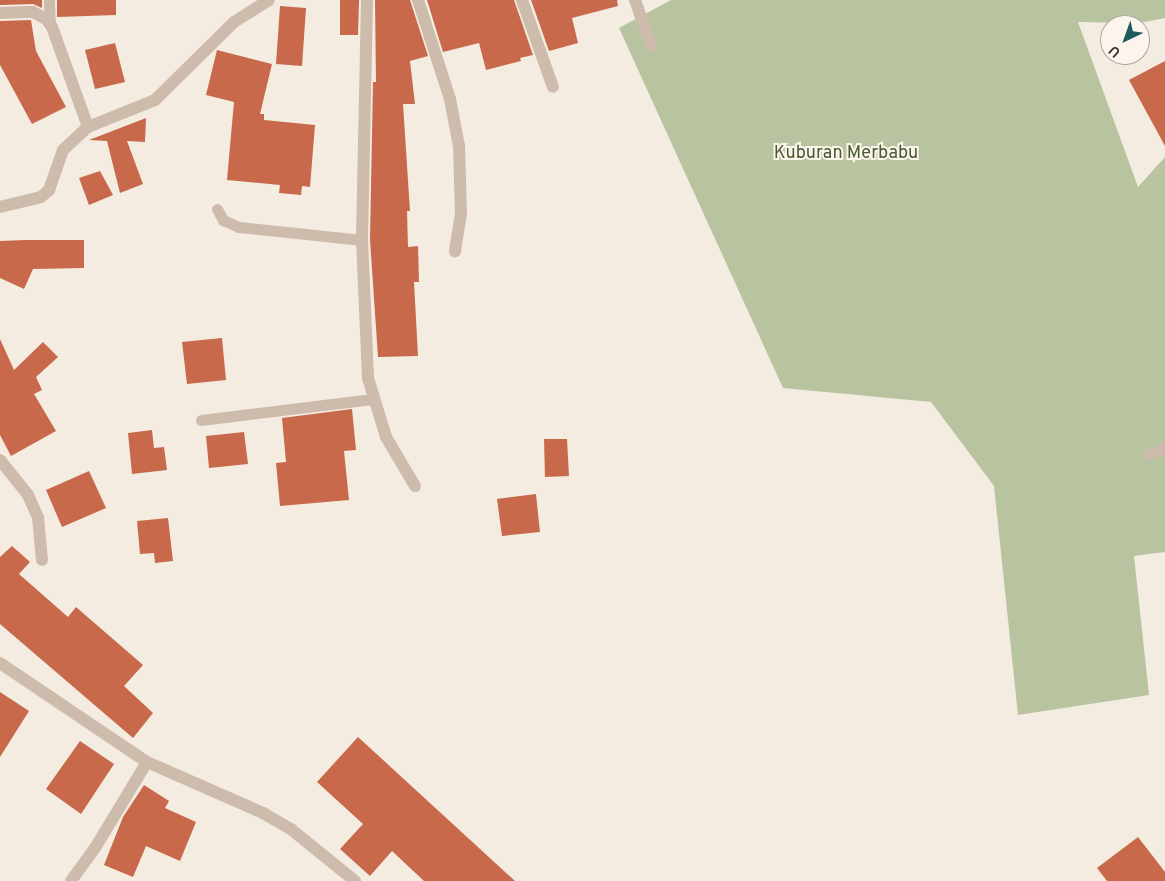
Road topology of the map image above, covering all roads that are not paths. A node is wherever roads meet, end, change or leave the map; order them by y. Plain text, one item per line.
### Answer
1 (50, 0) edge
2 (269, 0) edge
3 (367, 0) edge
4 (418, 0) edge
5 (522, 0) edge
6 (635, 0) edge
7 (0, 13) edge
8 (50, 24) junction
9 (651, 46) dead end
10 (553, 87) dead end
11 (88, 127) junction
12 (0, 207) edge
13 (217, 209) dead end
14 (362, 240) junction
15 (455, 252) dead end
16 (373, 399) junction
17 (201, 420) dead end
18 (1165, 447) edge
19 (1148, 455) dead end
20 (0, 460) edge
21 (415, 486) dead end
22 (42, 560) dead end
23 (0, 663) edge
24 (147, 762) junction
25 (71, 881) edge
26 (355, 881) edge

1 - 8 lane
2 - 11 street
3 - 14 street
4 - 15 street
5 - 10 street
6 - 9 street
7 - 8 street
8 - 11 street
11 - 12 street
13 - 14 lane
14 - 16 street
16 - 17 lane
16 - 21 street
18 - 19 lane
20 - 22 street
23 - 24 street
24 - 25 street
24 - 26 street

